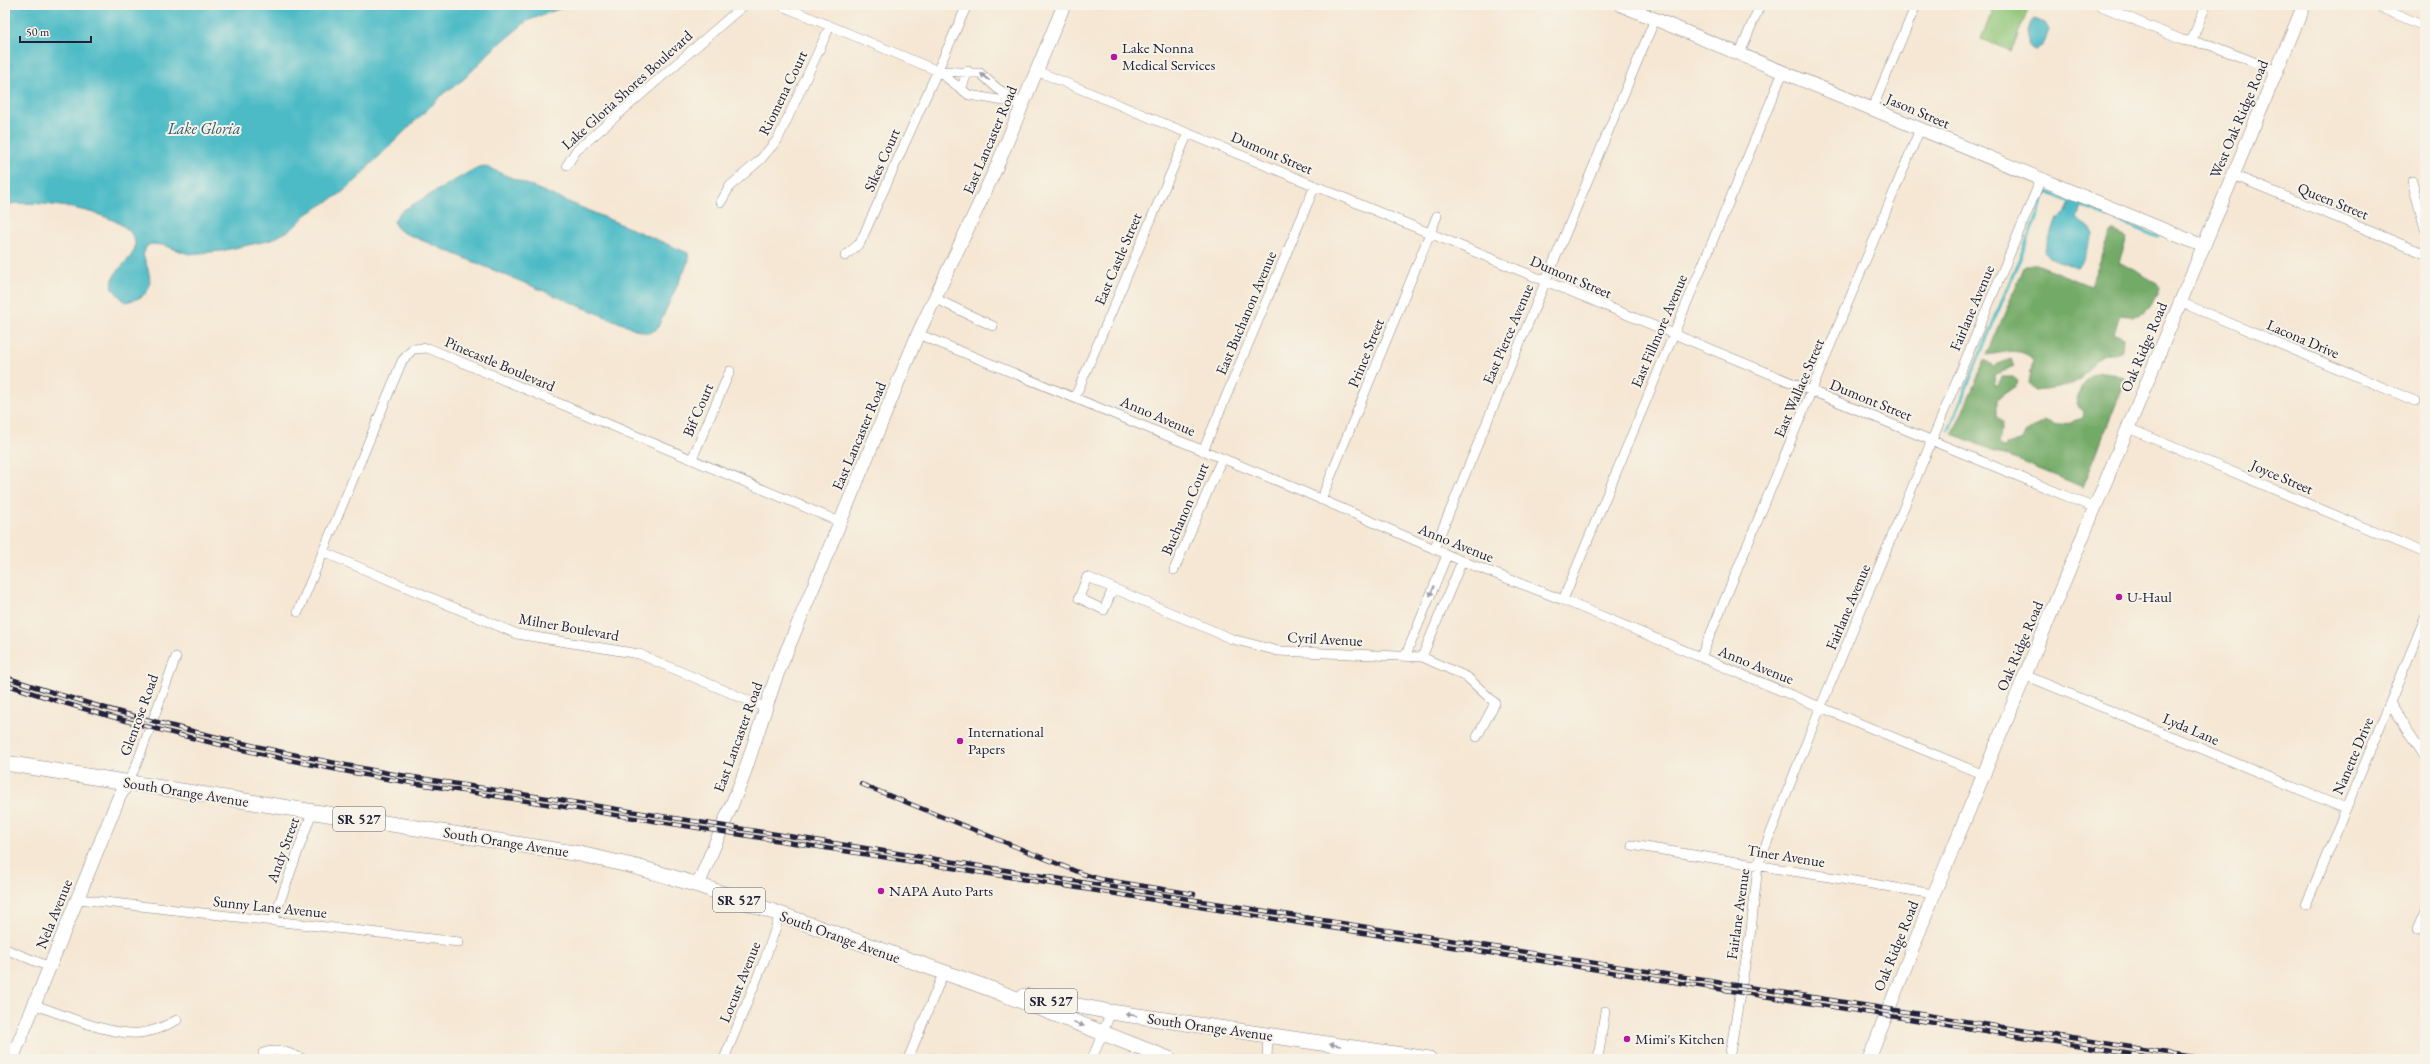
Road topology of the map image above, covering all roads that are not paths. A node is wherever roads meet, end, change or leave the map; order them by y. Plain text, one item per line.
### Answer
1 (744, 5) edge
2 (780, 5) edge
3 (967, 5) edge
4 (1064, 5) edge
5 (1621, 5) edge
6 (1760, 5) edge
7 (1916, 5) edge
8 (2099, 5) edge
9 (2206, 5) edge
10 (2304, 5) edge
11 (2374, 5) edge
12 (1655, 19) junction
13 (2419, 24) dead end
14 (830, 26) junction
15 (2192, 40) junction
16 (1740, 55) junction
17 (938, 71) junction
18 (968, 71) junction
19 (1037, 71) junction
20 (2277, 71) junction
21 (1783, 72) junction
22 (961, 89) junction
23 (1023, 104) junction
24 (1872, 109) junction
25 (1920, 129) junction
26 (1188, 133) junction
27 (567, 164) dead end
28 (2233, 175) junction
29 (2042, 180) junction
30 (2412, 181) dead end
31 (1314, 186) junction
32 (721, 202) dead end
33 (1437, 216) dead end
34 (2425, 230) edge
35 (1430, 234) junction
36 (2204, 246) junction
37 (2424, 250) edge
38 (845, 256) dead end
39 (1545, 280) junction
40 (934, 298) junction
41 (2180, 302) junction
42 (993, 326) dead end
43 (918, 334) junction
44 (1672, 334) junction
45 (730, 370) dead end
46 (1812, 392) junction
47 (1075, 397) junction
48 (2415, 402) dead end
49 (2128, 428) junction
50 (1932, 440) junction
51 (1203, 451) junction
52 (1222, 458) junction
53 (692, 460) junction
54 (1321, 500) junction
55 (2095, 508) junction
56 (840, 522) junction
57 (1434, 549) junction
58 (323, 552) junction
59 (2425, 553) edge
60 (1447, 555) junction
61 (1462, 561) junction
62 (1174, 570) dead end
63 (1438, 574) junction
64 (1455, 578) junction
65 (1114, 588) dead end
66 (1563, 600) junction
67 (298, 612) dead end
68 (2425, 618) edge
69 (1405, 656) junction
70 (176, 657) dead end
71 (1422, 657) junction
72 (1701, 657) junction
73 (2025, 675) junction
74 (2390, 703) junction
75 (1821, 706) junction
76 (766, 708) junction
77 (1477, 737) dead end
78 (2425, 757) edge
79 (5, 763) edge
80 (1984, 775) junction
81 (127, 783) junction
82 (2346, 809) junction
83 (312, 812) junction
84 (1632, 845) dead end
85 (1758, 865) junction
86 (698, 885) junction
87 (1934, 894) junction
88 (78, 899) junction
89 (2306, 905) dead end
90 (2425, 911) edge
91 (780, 915) junction
92 (273, 921) junction
93 (2417, 930) dead end
94 (459, 942) dead end
95 (5, 949) edge
96 (50, 967) junction
97 (943, 974) junction
98 (991, 989) junction
99 (35, 1005) junction
100 (1605, 1011) dead end
101 (1111, 1012) junction
102 (177, 1020) dead end
103 (1102, 1034) junction
104 (1268, 1035) junction
105 (263, 1053) dead end
106 (12, 1059) edge
107 (303, 1059) edge
108 (724, 1059) edge
109 (908, 1059) edge
110 (1092, 1059) edge
111 (1169, 1059) edge
112 (1267, 1059) edge
113 (1429, 1059) edge
114 (1598, 1059) edge
115 (1729, 1059) edge
116 (1869, 1059) edge

1 - 27 street, Lake Gloria Shores Boulevard
2 - 14 street
3 - 17 street, Sikes Court
4 - 19 street, East Lancaster Road
5 - 12 street, Jason Street
6 - 16 street
7 - 24 street
8 - 15 street
9 - 15 street
10 - 20 street, West Oak Ridge Road
11 - 13 street
12 - 16 street, Jason Street
12 - 39 street, East Pierce Avenue
14 - 17 street
14 - 32 street, Riomena Court
15 - 20 street
16 - 21 street, Jason Street
17 - 18 street
17 - 22 street
17 - 38 street, Sikes Court
18 - 22 street
23 -> 18 street
19 - 23 street, East Lancaster Road
19 - 26 street, Dumont Street
20 - 28 street, West Oak Ridge Road
21 - 24 street, Jason Street
21 - 44 street, East Fillmore Avenue
22 - 23 street
23 - 40 street, East Lancaster Road
24 - 25 street, Jason Street
25 - 29 street, Jason Street
25 - 46 street, East Wallace Street
26 - 31 street, Dumont Street
26 - 47 street, East Castle Street
28 - 36 street, West Oak Ridge Road
28 - 37 street, Queen Street
29 - 36 street, Jason Street
29 - 50 street, Fairlane Avenue
30 - 34 street
31 - 35 street, Dumont Street
31 - 51 street, East Buchanon Avenue
33 - 35 street, Prince Street
35 - 39 street, Dumont Street
35 - 54 street, Prince Street
36 - 41 street, Oak Ridge Road
39 - 44 street, Dumont Street
39 - 57 street, East Pierce Avenue
40 - 42 street
40 - 43 street, East Lancaster Road
41 - 48 street, Lacona Drive
41 - 49 street, Oak Ridge Road
43 - 47 street, Anno Avenue
43 - 56 street, East Lancaster Road
44 - 46 street, Dumont Street
44 - 66 street, East Fillmore Avenue
45 - 53 street, Bif Court
46 - 50 street, Dumont Street
46 - 72 street, East Wallace Street
47 - 51 street, Anno Avenue
49 - 55 street, Oak Ridge Road
49 - 59 street, Joyce Street
50 - 55 street, Dumont Street
50 - 75 street, Fairlane Avenue
51 - 52 street, Anno Avenue
52 - 54 street, Anno Avenue
52 - 62 street, Buchanon Court
53 - 56 street, Pinecastle Boulevard
53 - 58 street, Pinecastle Boulevard
54 - 57 street, Anno Avenue
55 - 73 street, Oak Ridge Road
56 - 76 street, East Lancaster Road
57 - 60 street, Anno Avenue
58 - 67 street, Pinecastle Boulevard
58 - 76 street, Milner Boulevard
60 - 61 street, Anno Avenue
60 - 63 street
61 - 64 street
61 - 66 street, Anno Avenue
63 - 64 street
63 -> 69 street
64 - 71 street
65 - 69 street, Cyril Avenue
66 - 72 street, Anno Avenue
68 - 74 street, Nanette Drive
69 - 71 street, Cyril Avenue
70 - 81 street, Glenrose Road
71 - 77 street, Cyril Avenue
72 - 75 street, Anno Avenue
73 - 80 street, Oak Ridge Road
73 - 82 street, Lyda Lane
74 - 78 street
74 - 82 street, Nanette Drive
75 - 80 street, Anno Avenue
75 - 85 street, Fairlane Avenue
76 - 86 street, East Lancaster Road
79 - 81 main road, South Orange Avenue / SR 527
80 - 87 street, Oak Ridge Road
81 - 83 main road, South Orange Avenue / SR 527
81 - 88 street, Nela Avenue
82 - 89 street, Nanette Drive
83 - 86 main road, South Orange Avenue / SR 527
83 - 92 street, Andy Street
84 - 85 street, Tiner Avenue
85 - 87 street, Tiner Avenue
85 - 115 street, Fairlane Avenue
86 - 91 main road, South Orange Avenue / SR 527
87 - 116 street, Oak Ridge Road
88 - 92 street, Sunny Lane Avenue
88 - 96 street, Nela Avenue
90 - 93 street
91 - 97 main road, South Orange Avenue / SR 527
91 - 108 street, Locust Avenue
92 - 94 street, Sunny Lane Avenue
95 - 96 street
96 - 99 street, Nela Avenue
97 - 98 main road, South Orange Avenue / SR 527
97 - 109 street
98 - 101 main road, South Orange Avenue / SR 527
98 -> 103 main road, South Orange Avenue / SR 527
99 - 102 street
99 - 106 street, Nela Avenue
100 - 114 street
101 - 103 street
104 -> 101 main road, South Orange Avenue / SR 527
103 - 110 street
103 - 111 main road, SR 527
104 - 112 street
113 -> 104 main road, South Orange Avenue / SR 527
105 - 107 street

